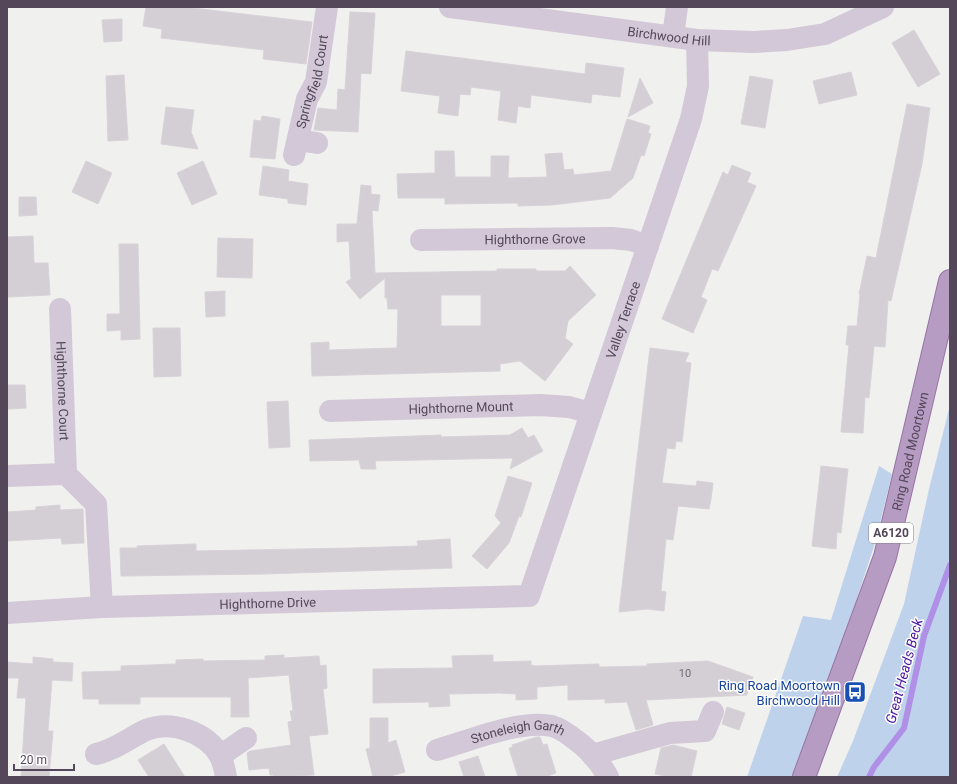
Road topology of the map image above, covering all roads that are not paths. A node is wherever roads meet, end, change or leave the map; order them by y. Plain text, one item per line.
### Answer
1 (327, 7) edge
2 (450, 7) edge
3 (677, 7) edge
4 (883, 7) edge
5 (673, 36) junction
6 (697, 40) junction
7 (303, 146) dead end
8 (421, 240) dead end
9 (648, 246) junction
10 (950, 281) edge
11 (60, 309) dead end
12 (330, 411) dead end
13 (591, 413) junction
14 (66, 474) junction
15 (7, 476) edge
16 (529, 596) joint
17 (102, 607) junction
18 (7, 613) edge
19 (713, 712) dead end
20 (246, 738) dead end
21 (437, 750) dead end
22 (96, 754) dead end
23 (592, 754) junction
24 (220, 756) junction
25 (226, 777) edge
26 (608, 777) edge
27 (804, 777) edge

1 - 7 street, Springfield Court
2 - 5 street, Birchwood Hill
3 - 5 street
4 - 6 street, Birchwood Hill
5 - 6 street, Birchwood Hill
6 - 9 street, Valley Terrace
8 - 9 street, Highthorne Grove
9 - 13 street, Valley Terrace
10 - 27 highway, Ring Road Moortown / A6120
11 - 14 street, Highthorne Court
12 - 13 street, Highthorne Mount
13 - 16 street, Valley Terrace
14 - 15 street
14 - 17 street
16 - 17 street, Highthorne Drive
17 - 18 street, Highthorne Drive
19 - 23 street
20 - 24 street
21 - 23 street, Stoneleigh Garth
22 - 24 street
23 - 26 street, Stoneleigh Garth
24 - 25 street

